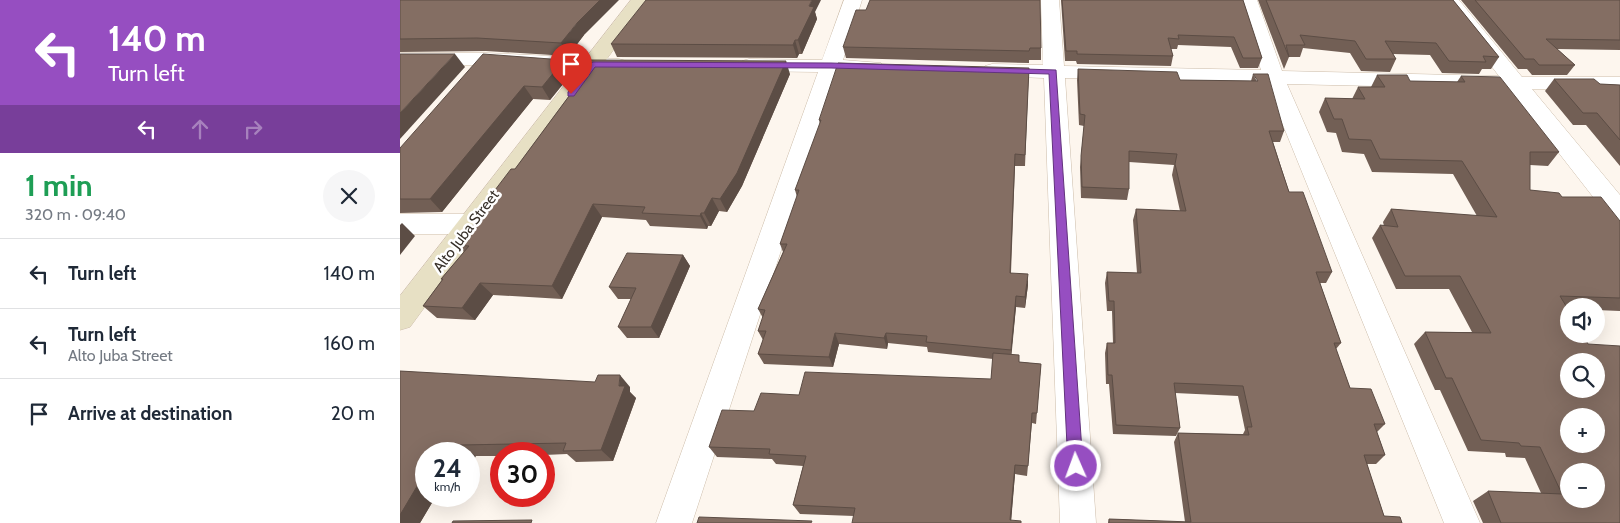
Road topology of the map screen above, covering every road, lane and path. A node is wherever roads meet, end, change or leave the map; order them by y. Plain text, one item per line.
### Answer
1 (640, 0) edge
2 (853, 0) edge
3 (1050, 0) edge
4 (1248, 0) edge
5 (1449, 0) edge
6 (400, 59) edge
7 (486, 59) junction
8 (593, 64) junction
9 (643, 65) edge
10 (732, 65) edge
11 (831, 66) junction
12 (889, 67) edge
13 (976, 70) edge
14 (1053, 72) junction
15 (1274, 76) junction
16 (468, 80) edge
17 (1517, 83) junction
18 (1620, 83) edge
19 (1620, 213) edge
20 (400, 224) edge
21 (470, 224) junction
22 (400, 318) edge
23 (674, 523) edge
24 (1078, 523) edge
25 (1462, 523) edge

1 - 8 street, Alto Juba Street
2 - 11 street
3 - 14 street
4 - 15 street
5 - 17 street
6 - 7 street
7 - 8 street
7 - 16 street
8 - 9 street
8 - 21 street, Alto Juba Street
10 - 11 street
11 - 12 street
11 - 23 street
13 - 14 street
14 - 15 street
14 - 24 street
15 - 17 street
15 - 25 street
17 - 18 street
17 - 19 street
20 - 21 street
21 - 22 street, Alto Juba Street

